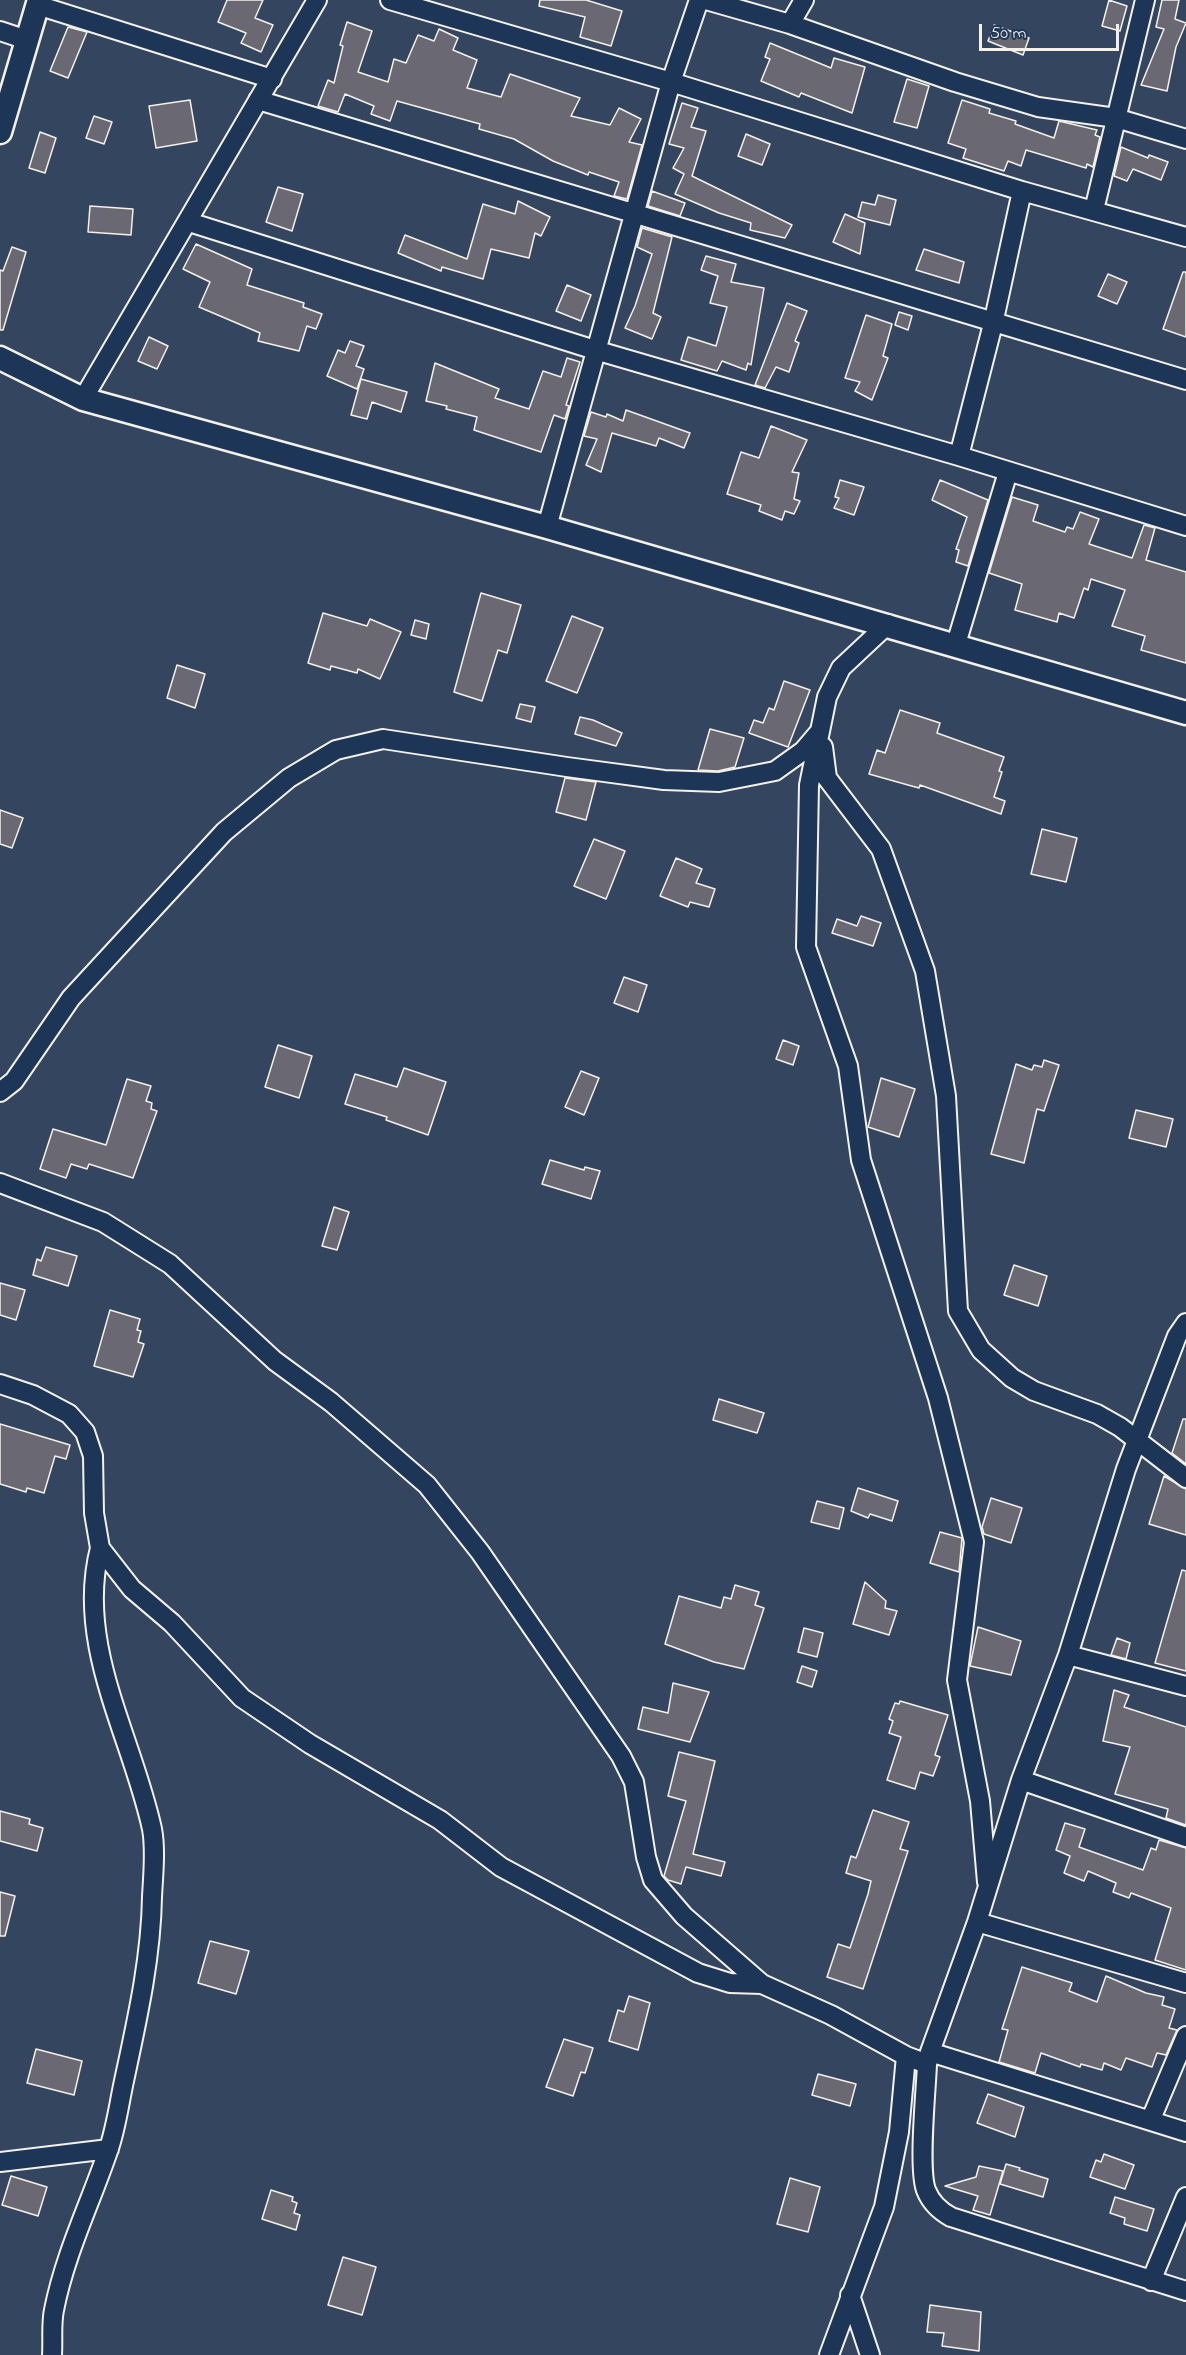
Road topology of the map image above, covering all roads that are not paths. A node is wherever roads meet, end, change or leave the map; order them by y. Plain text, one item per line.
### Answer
1 (317, 0) edge
2 (390, 0) edge
3 (699, 0) edge
4 (706, 0) edge
5 (804, 0) edge
6 (1145, 0) edge
7 (38, 3) edge
8 (790, 24) junction
9 (0, 31) edge
10 (27, 40) junction
11 (272, 79) junction
12 (671, 82) junction
13 (258, 100) junction
14 (1116, 118) junction
15 (0, 132) edge
16 (1186, 139) edge
17 (1022, 191) junction
18 (1094, 210) junction
19 (634, 213) junction
20 (189, 222) junction
21 (1186, 237) edge
22 (993, 324) junction
23 (595, 350) junction
24 (0, 358) edge
25 (1186, 380) edge
26 (83, 399) junction
27 (958, 456) junction
28 (1008, 472) junction
29 (1186, 526) edge
30 (547, 527) junction
31 (888, 624) junction
32 (956, 644) junction
33 (1186, 713) edge
34 (822, 730) junction
35 (0, 1092) edge
36 (0, 1183) edge
37 (1186, 1323) edge
38 (0, 1384) edge
39 (1138, 1443) junction
40 (1186, 1478) edge
41 (100, 1548) junction
42 (1068, 1655) junction
43 (1186, 1686) edge
44 (1020, 1780) junction
45 (1186, 1837) edge
46 (987, 1882) junction
47 (977, 1922) junction
48 (1186, 1983) edge
49 (762, 1984) junction
50 (1186, 2036) edge
51 (906, 2056) junction
52 (929, 2058) junction
53 (1151, 2120) junction
54 (1186, 2132) edge
55 (109, 2149) junction
56 (0, 2162) edge
57 (1186, 2197) edge
58 (1151, 2281) junction
59 (1186, 2291) edge
60 (850, 2295) junction
61 (52, 2355) edge
62 (829, 2355) edge
63 (870, 2355) edge

1 - 11 street
2 - 12 street
3 - 12 street
4 - 8 street
5 - 8 street
6 - 14 street
7 - 10 street
7 - 11 street
8 - 14 street
9 - 10 street
10 - 15 street
11 - 13 street
12 - 17 street
12 - 19 street
13 - 19 street
13 - 20 street
14 - 16 street
14 - 18 street
17 - 18 street
17 - 22 street
18 - 21 street
19 - 22 street
19 - 23 street
20 - 23 street
20 - 26 street
22 - 25 street
22 - 27 street
23 - 27 street
23 - 30 street
24 - 26 street
26 - 30 street
27 - 28 street
28 - 29 street
28 - 32 street
30 - 31 street
31 - 32 street
31 - 34 street
32 - 33 street
34 - 35 street
34 - 39 street
34 - 46 street
36 - 49 street
37 - 39 street
38 - 41 street
39 - 40 street
39 - 42 street
41 - 49 street
41 - 55 street
42 - 43 street
42 - 44 street
44 - 45 street
44 - 46 street
46 - 47 street
47 - 48 street
47 - 52 street
49 - 51 street
50 - 53 street
51 - 52 street
51 - 60 street
52 - 53 street
52 - 58 street
53 - 54 street
55 - 56 street
55 - 61 street
57 - 58 street
58 - 59 street
60 - 62 street
60 - 63 street

